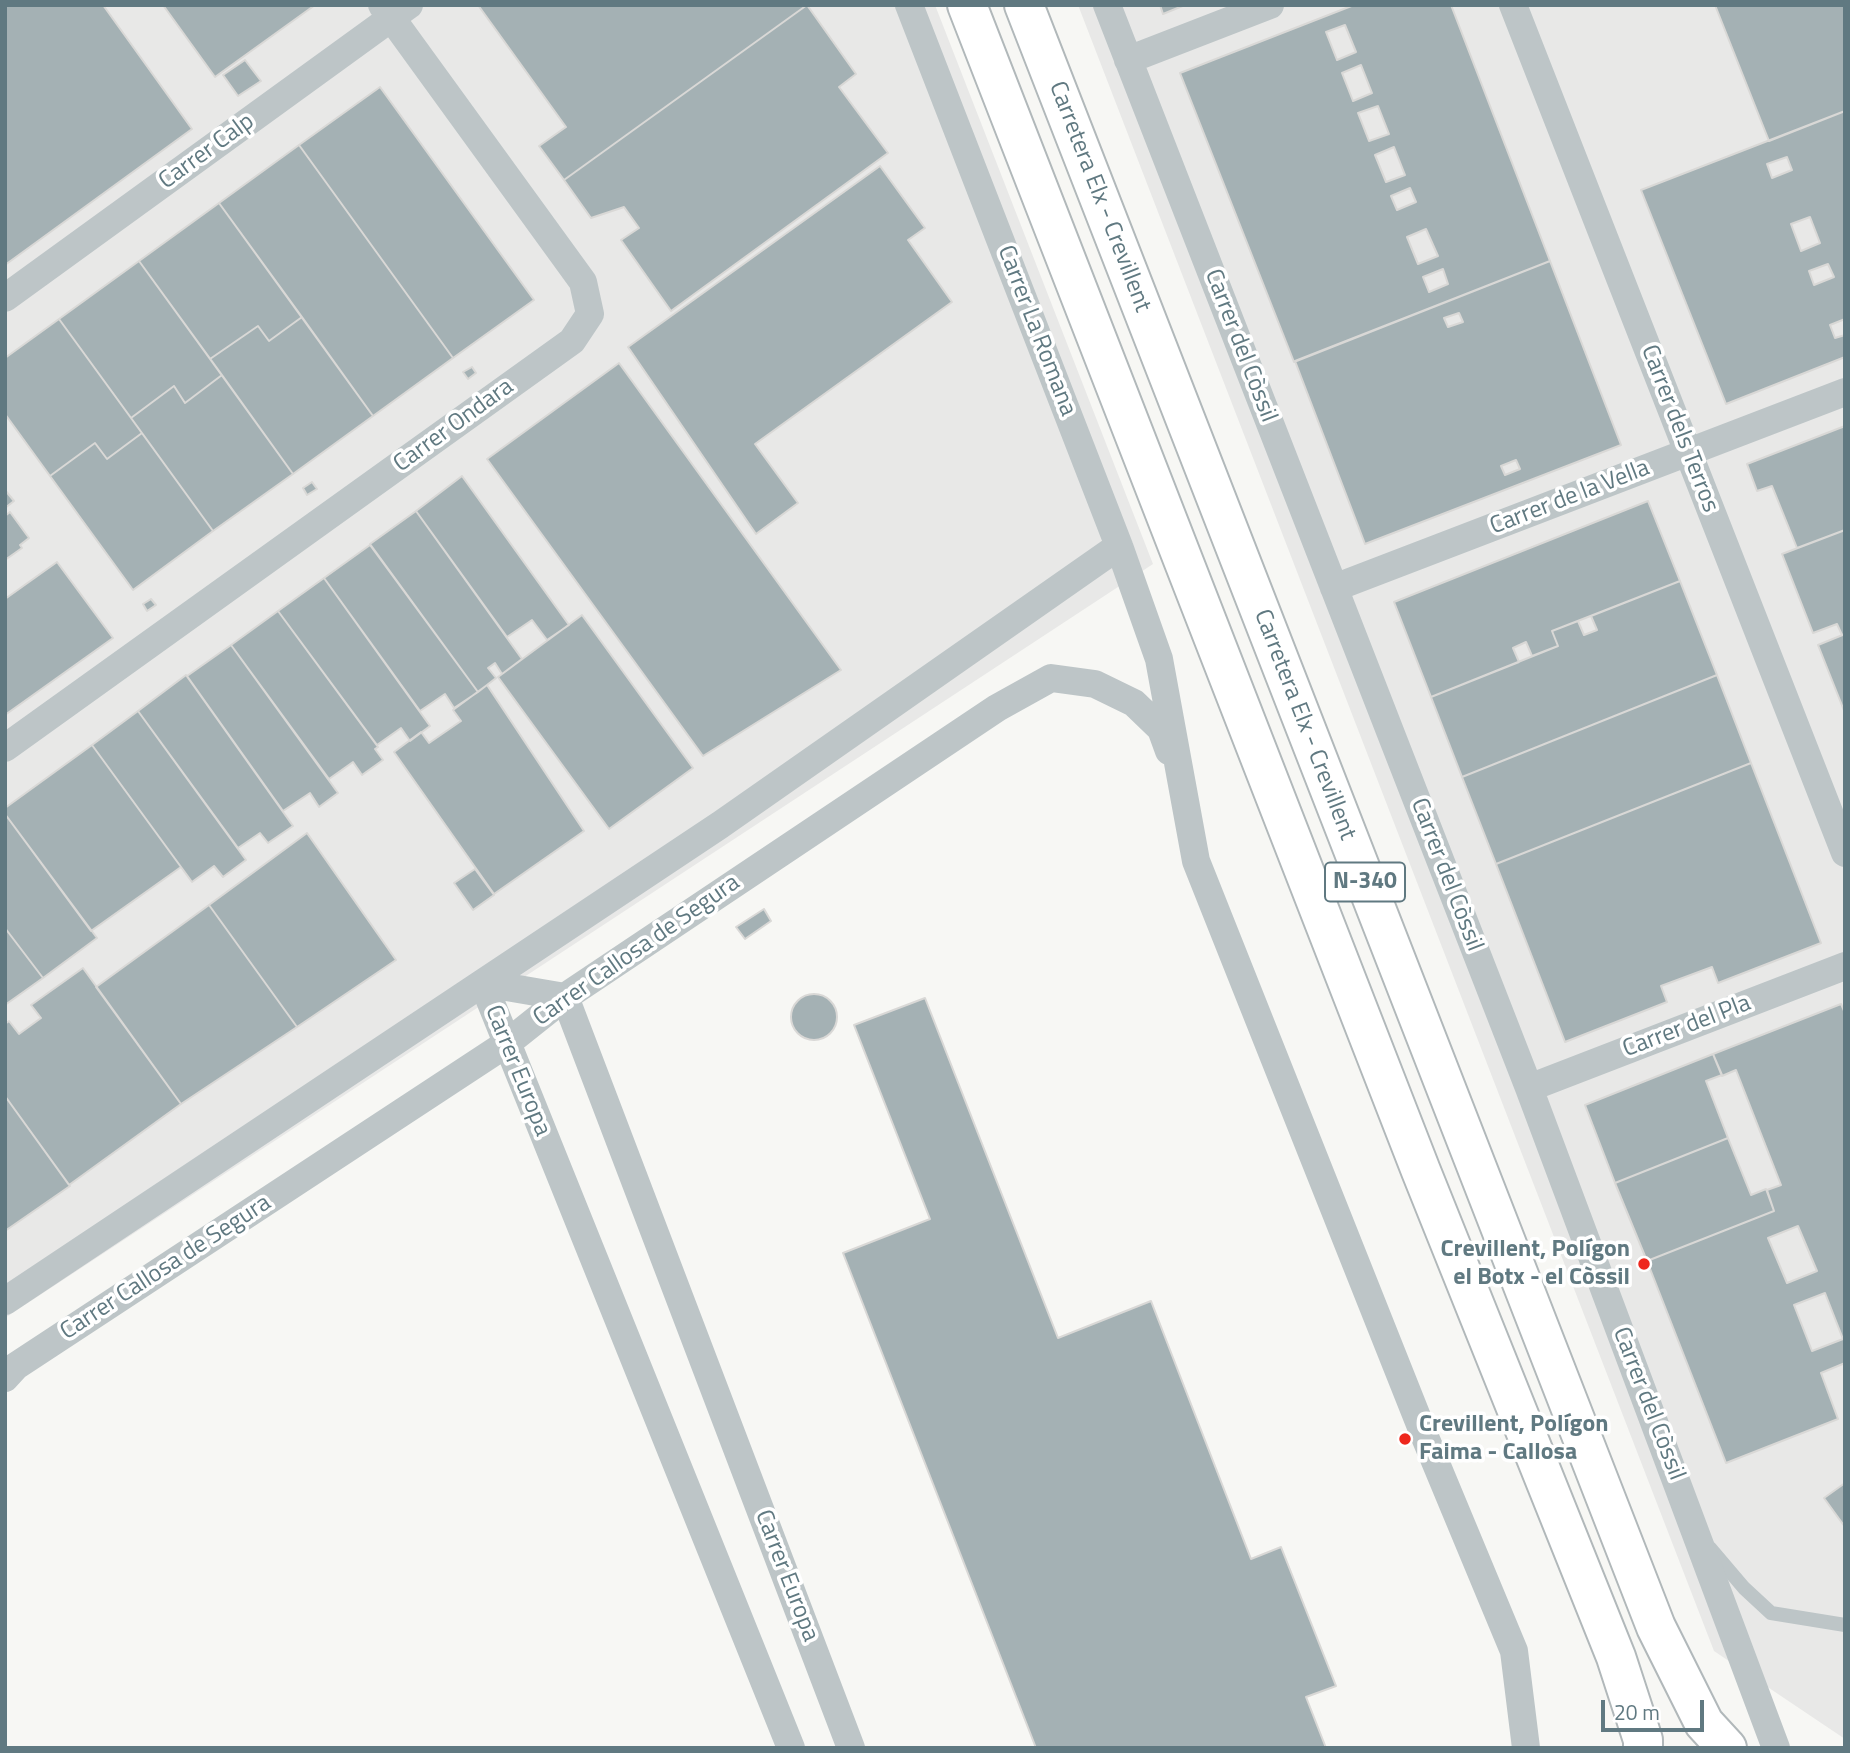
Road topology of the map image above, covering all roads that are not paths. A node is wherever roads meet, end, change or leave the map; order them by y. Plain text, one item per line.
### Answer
1 (909, 5) edge
2 (967, 5) edge
3 (1024, 5) edge
4 (1107, 5) edge
5 (1270, 5) edge
6 (1513, 5) edge
7 (394, 10) edge
8 (1128, 60) junction
9 (5, 298) edge
10 (1845, 393) edge
11 (1688, 452) junction
12 (1119, 546) junction
13 (1335, 588) junction
14 (5, 748) edge
15 (1182, 782) junction
16 (1845, 853) edge
17 (1845, 966) edge
18 (483, 983) junction
19 (565, 997) junction
20 (506, 1044) junction
21 (1529, 1088) junction
22 (5, 1301) edge
23 (5, 1378) edge
24 (1697, 1534) junction
25 (1845, 1625) edge
26 (791, 1748) edge
27 (851, 1748) edge
28 (1526, 1748) edge
29 (1643, 1748) edge
30 (1727, 1748) edge
31 (1776, 1748) edge

1 - 12 street, Carrer La Romana
2 - 29 highway, N-340
3 - 30 highway, Carretera Elx - Crevillent / N-340
4 - 8 street, Carrer del Còssil
5 - 8 street
6 - 11 street, Carrer dels Terros
7 - 9 street, Carrer Calp
7 - 14 street, Carrer Ondara
8 - 13 street, Carrer del Còssil
10 - 11 street, Carrer de la Vella
11 - 13 street, Carrer de la Vella
11 - 16 street, Carrer dels Terros
12 - 15 street, Carrer La Romana
12 - 18 street
13 - 21 street, Carrer del Còssil
15 - 19 street, Carrer Callosa de Segura
15 - 28 street
17 - 21 street, Carrer del Pla
18 - 19 street, Carrer Europa
18 - 20 street, Carrer Europa
18 - 22 street
19 - 20 street, Carrer Callosa de Segura
19 - 27 street, Carrer Europa
20 - 23 street, Carrer Callosa de Segura
20 - 26 street, Carrer Europa
21 - 24 street, Carrer del Còssil
24 - 25 lane
24 - 31 street, Carrer del Còssil

